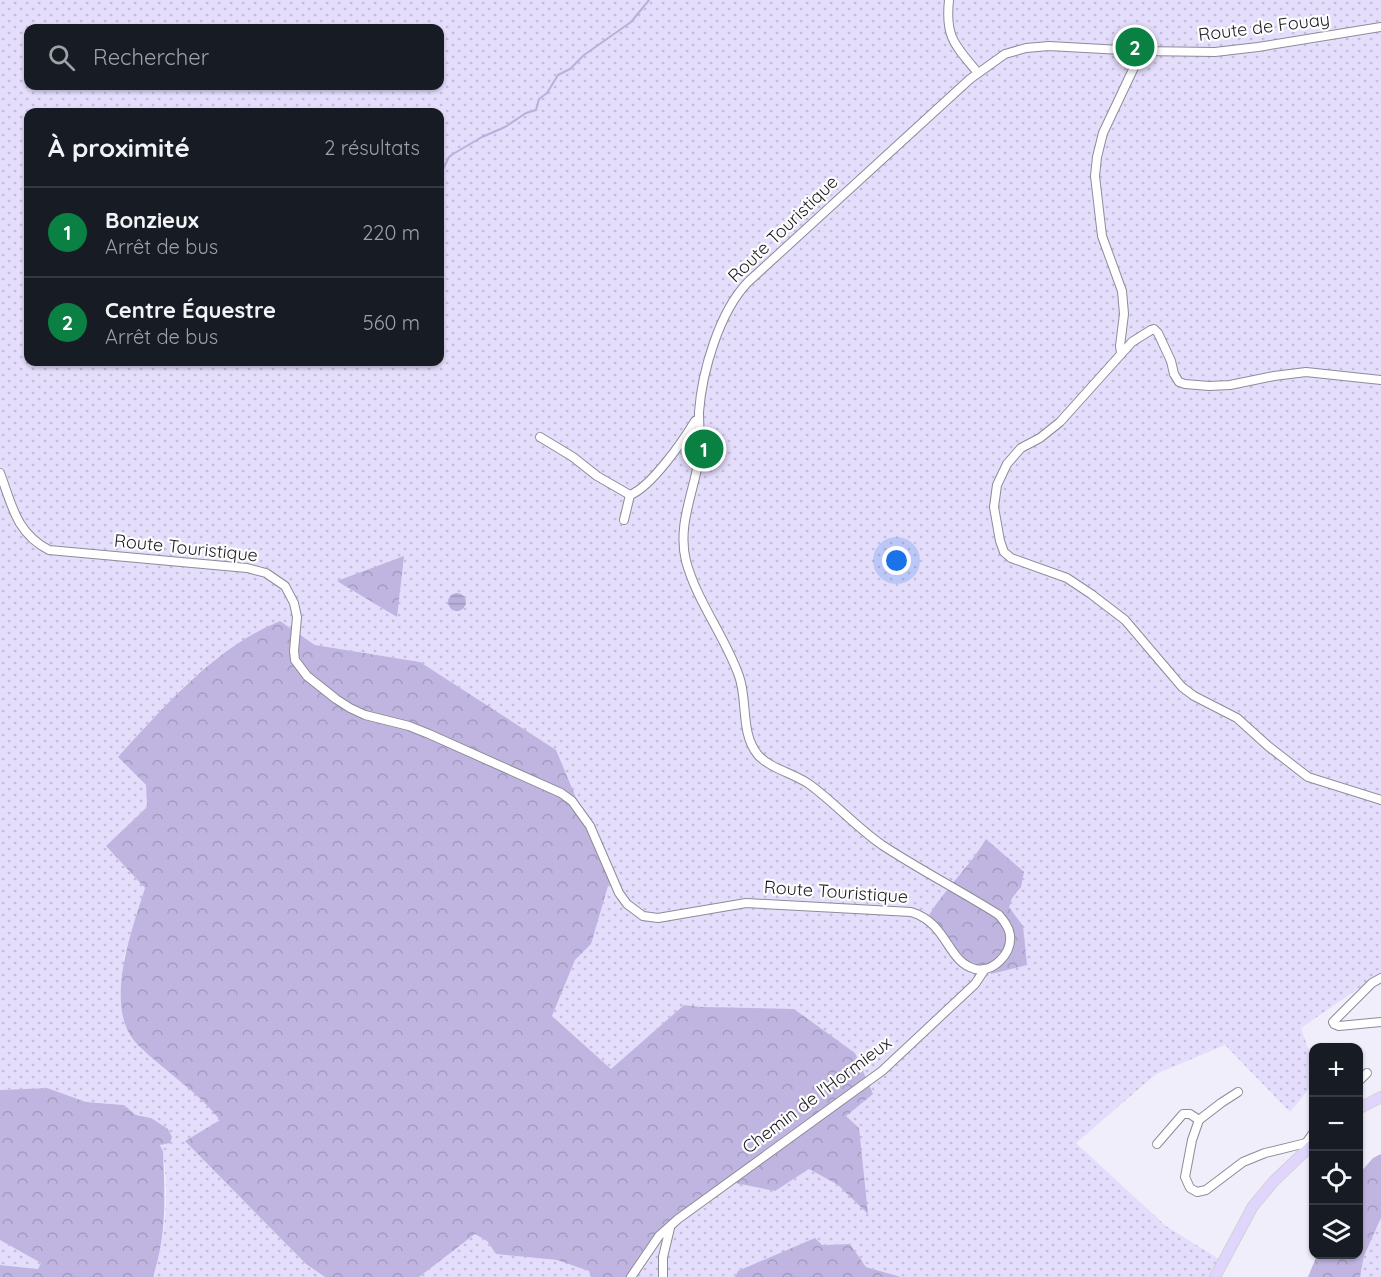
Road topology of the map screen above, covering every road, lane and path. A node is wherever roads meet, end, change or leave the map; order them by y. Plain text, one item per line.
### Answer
1 (949, 0) edge
2 (1381, 27) edge
3 (1139, 51) junction
4 (978, 73) junction
5 (1121, 353) junction
6 (1381, 380) edge
7 (699, 419) junction
8 (540, 436) dead end
9 (0, 473) edge
10 (630, 495) junction
11 (624, 520) dead end
12 (1381, 800) edge
13 (985, 969) junction
14 (1381, 978) edge
15 (1381, 1022) edge
16 (1366, 1072) dead end
17 (1363, 1076) edge
18 (1381, 1090) edge
19 (1238, 1092) dead end
20 (1381, 1096) edge
21 (1363, 1107) edge
22 (1199, 1120) junction
23 (1157, 1144) dead end
24 (1309, 1145) edge
25 (672, 1225) junction
26 (631, 1277) edge
27 (663, 1277) edge
28 (1215, 1277) edge

1 - 4 street
2 - 3 street, Route de Fouay
3 - 4 street, Route de Fouay
3 - 5 street
4 - 7 street, Route Touristique
5 - 6 street
5 - 12 street
7 - 10 street
7 - 13 street, Route Touristique
8 - 10 street
9 - 13 street, Route Touristique
10 - 11 street
13 - 25 street, Chemin de l'Hormieux
14 - 15 street
16 - 17 street
18 - 20 street
19 - 22 street
20 - 21 main road
22 - 23 street
22 - 24 street
24 - 28 main road
25 - 26 street, Chemin de l'Hormieux
25 - 27 street

